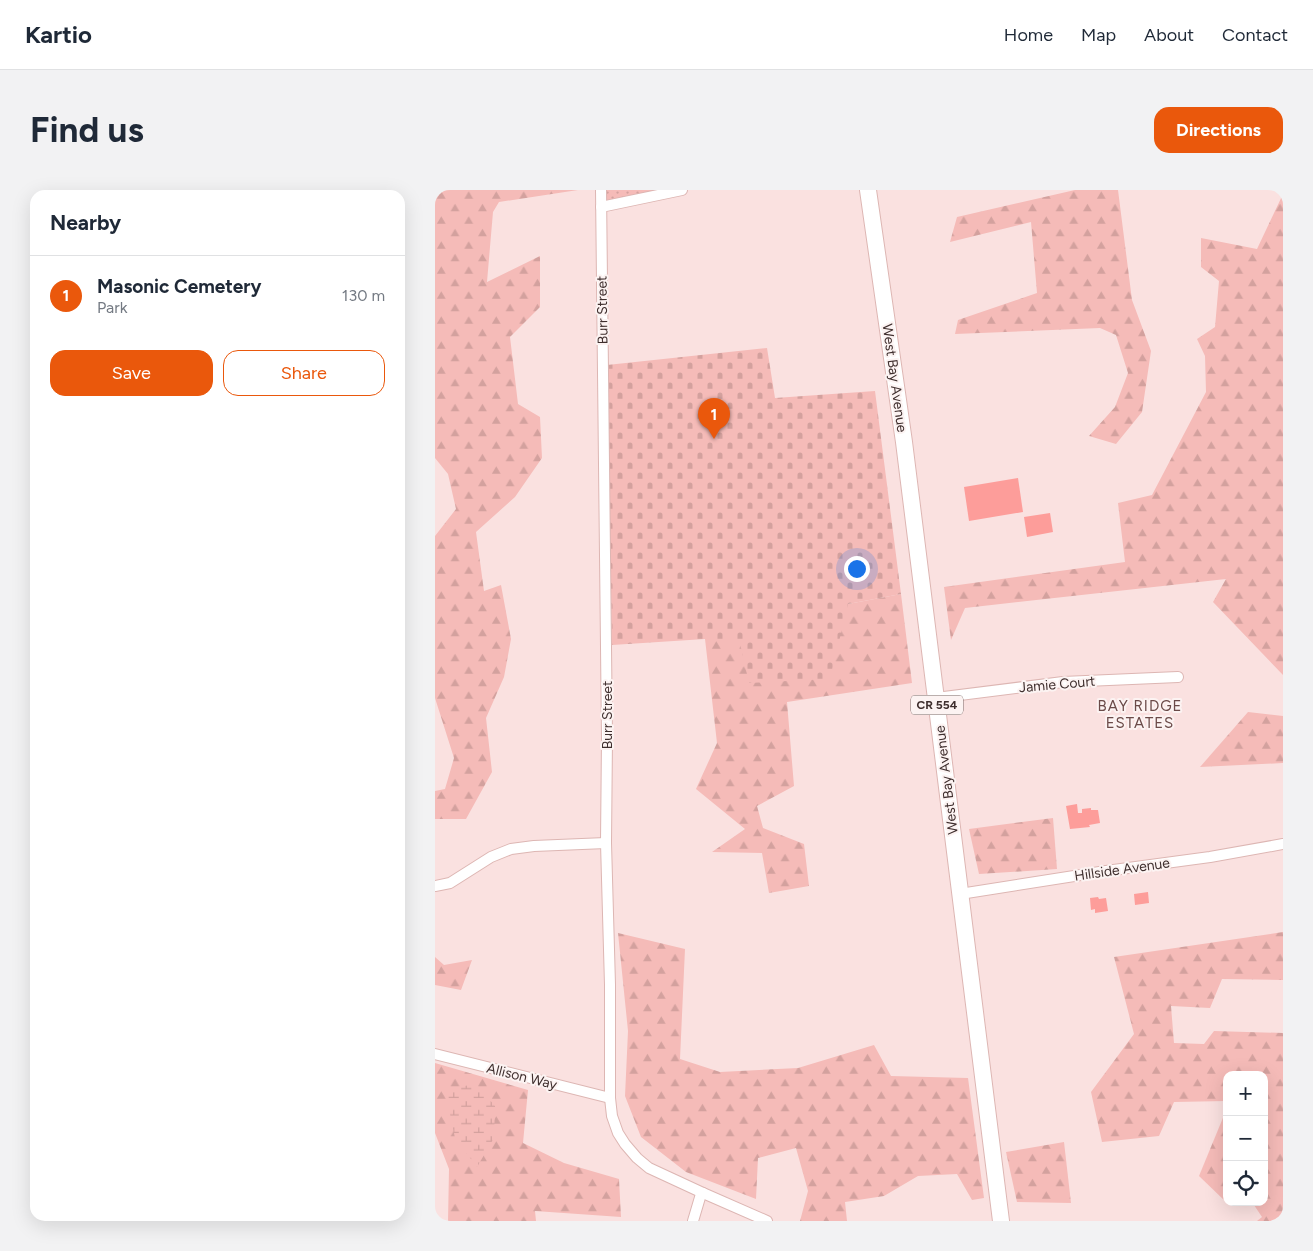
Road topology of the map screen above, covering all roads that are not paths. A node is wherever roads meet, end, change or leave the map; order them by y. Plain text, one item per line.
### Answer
1 (601, 190) edge
2 (682, 190) edge
3 (868, 190) edge
4 (601, 207) junction
5 (1178, 677) dead end
6 (936, 698) junction
7 (606, 842) junction
8 (1283, 844) edge
9 (435, 886) edge
10 (960, 894) junction
11 (435, 1054) edge
12 (610, 1098) junction
13 (703, 1193) junction
14 (693, 1221) edge
15 (767, 1221) edge
16 (1001, 1221) edge

1 - 4 street, Burr Street
2 - 4 street
3 - 6 main road, West Bay Avenue / CR 554
4 - 7 street, Burr Street
5 - 6 street, Jamie Court
6 - 10 main road, West Bay Avenue / CR 554
7 - 9 street
7 - 12 street, Burr Street
8 - 10 street, Hillside Avenue
10 - 16 main road, West Bay Avenue / CR 554
11 - 12 street, Allison Way
12 - 13 street, Burr Street
13 - 14 street
13 - 15 street, Burr Street

